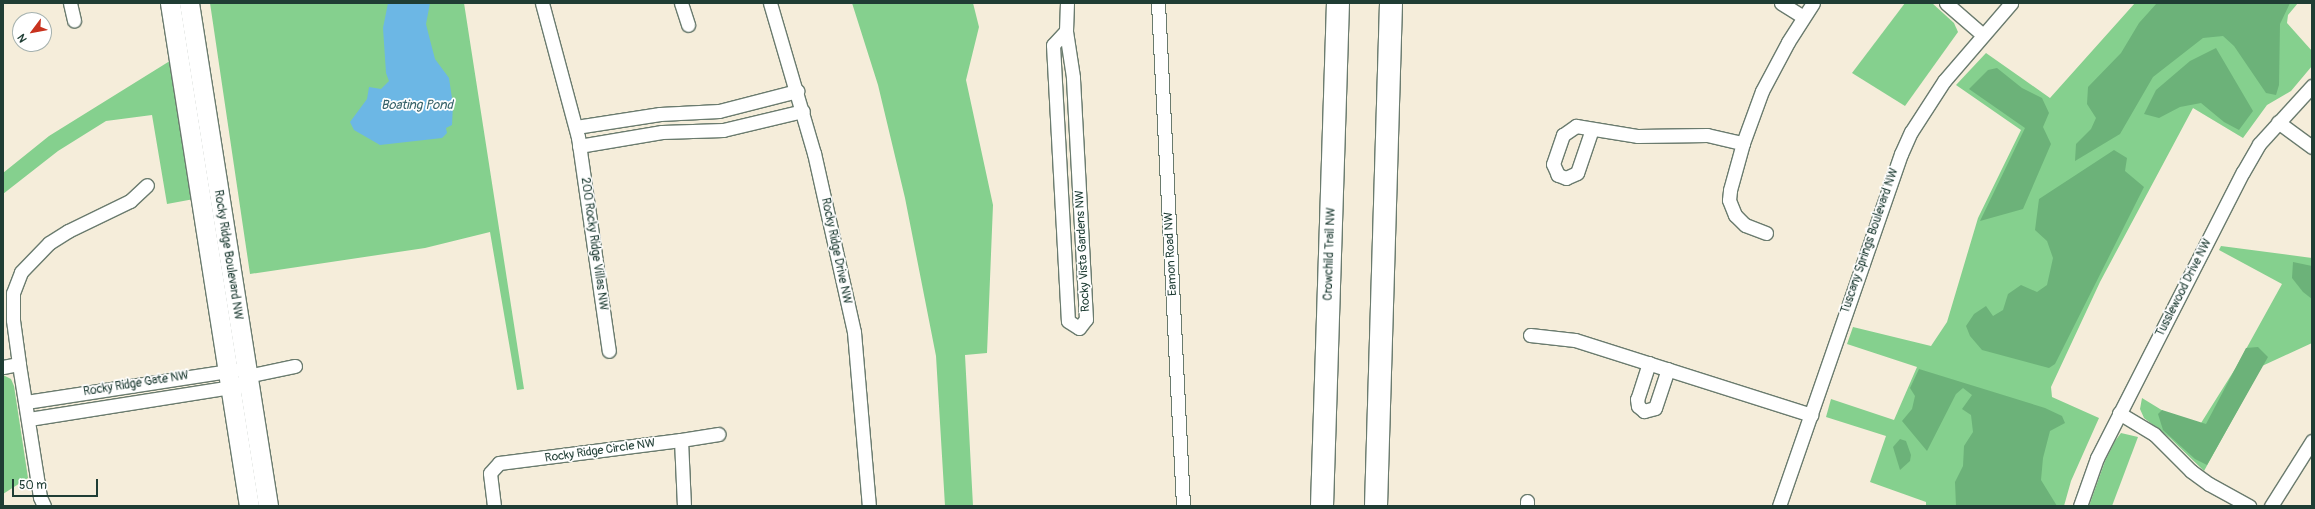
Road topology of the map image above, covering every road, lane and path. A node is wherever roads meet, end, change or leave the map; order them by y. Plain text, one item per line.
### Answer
1 (70, 3) edge
2 (170, 3) edge
3 (189, 3) edge
4 (542, 3) edge
5 (681, 3) edge
6 (770, 3) edge
7 (1067, 3) edge
8 (1158, 3) edge
9 (1338, 3) edge
10 (1391, 3) edge
11 (1780, 3) edge
12 (1814, 3) edge
13 (1946, 3) edge
14 (2011, 3) edge
15 (1803, 17) junction
16 (74, 21) dead end
17 (688, 25) dead end
18 (1066, 31) junction
19 (1983, 35) junction
20 (2312, 86) edge
21 (797, 91) junction
22 (719, 111) junction
23 (803, 111) junction
24 (660, 114) junction
25 (2278, 122) junction
26 (1592, 129) dead end
27 (723, 130) junction
28 (662, 132) junction
29 (578, 137) junction
30 (1743, 143) junction
31 (2312, 147) edge
32 (147, 185) dead end
33 (1766, 233) dead end
34 (1530, 335) dead end
35 (609, 350) dead end
36 (1649, 363) junction
37 (18, 364) junction
38 (295, 366) dead end
39 (3, 367) edge
40 (1668, 369) junction
41 (240, 377) junction
42 (26, 402) junction
43 (2119, 414) junction
44 (1811, 415) junction
45 (29, 419) junction
46 (719, 434) dead end
47 (681, 440) junction
48 (2312, 441) edge
49 (44, 506) edge
50 (249, 506) edge
51 (268, 506) edge
52 (494, 506) edge
53 (684, 506) edge
54 (869, 506) edge
55 (1182, 506) edge
56 (1322, 506) edge
57 (1376, 506) edge
58 (1780, 506) edge
59 (2080, 506) edge
60 (2248, 506) edge
61 (2271, 506) edge

1 - 16 street
2 - 41 street, Rocky Ridge Boulevard NW
3 - 41 street, Rocky Ridge Boulevard NW
4 - 29 street, 200 Rocky Ridge Villas NW
5 - 17 street
6 - 21 street, Rocky Ridge Drive NW
7 - 18 street, Rocky Vista Gardens NW
8 - 55 street, Eamon Road NW
9 - 56 highway, Crowchild Trail NW
10 - 57 highway
11 - 15 street
12 - 15 street
13 - 19 street
14 - 19 street, Tuscany Springs Boulevard NW
15 - 30 street
18 - 18 street, Rocky Vista Gardens NW
19 - 44 street, Tuscany Springs Boulevard NW
20 - 25 street, Tusslewood Drive NW
21 - 22 street
21 - 23 street, Rocky Ridge Drive NW
22 - 24 street
22 - 27 street
23 - 27 street
23 - 54 street, Rocky Ridge Drive NW
24 - 28 street
24 - 29 street
25 - 31 street
25 - 43 street, Tusslewood Drive NW
26 - 30 street
27 - 28 street
28 - 29 street
29 - 35 street, 200 Rocky Ridge Villas NW
30 - 33 street
32 - 37 street
34 - 36 street
36 - 40 street
36 - 40 street
37 - 39 street
37 - 42 street
38 - 41 street
40 - 44 street
41 - 42 street, Rocky Ridge Gate NW
41 - 45 street, Rocky Ridge Gate NW
41 - 50 street, Rocky Ridge Boulevard NW
41 - 51 street, Rocky Ridge Boulevard NW
42 - 45 street
43 - 59 street, Tusslewood Drive NW
43 - 60 street
44 - 58 street, Tuscany Springs Boulevard NW
45 - 49 street
46 - 47 street, Rocky Ridge Circle NW
47 - 52 street, Rocky Ridge Circle NW
47 - 53 street
48 - 61 street

